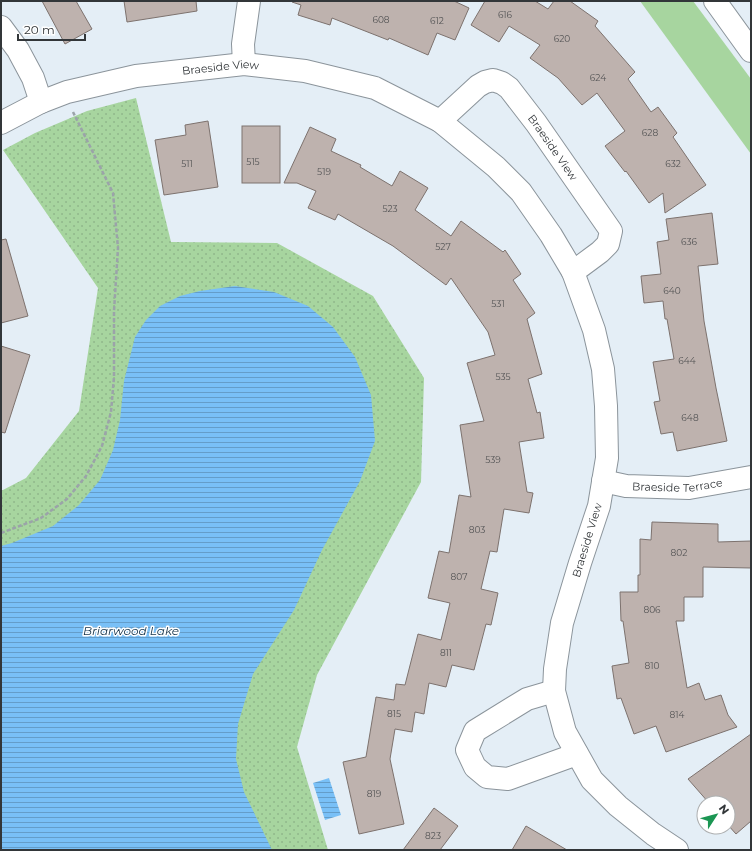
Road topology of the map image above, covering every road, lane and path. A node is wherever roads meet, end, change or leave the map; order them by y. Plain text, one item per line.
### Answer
1 (249, 1) edge
2 (715, 1) edge
3 (1, 27) edge
4 (751, 51) edge
5 (244, 64) junction
6 (66, 92) junction
7 (41, 102) junction
8 (440, 121) junction
9 (1, 123) edge
10 (573, 272) junction
11 (751, 477) edge
12 (603, 481) junction
13 (1, 533) edge
14 (554, 691) junction
15 (577, 754) junction
16 (677, 850) edge

1 - 5 street
2 - 4 street
3 - 7 street
5 - 6 street, Braeside View
5 - 8 street, Braeside View
6 - 7 street, Braeside View
6 - 13 path
7 - 9 street, Braeside View
8 - 10 street, Braeside View
8 - 10 street, Braeside View
10 - 12 street, Braeside View
11 - 12 street, Braeside Terrace
12 - 14 street, Braeside View
14 - 15 street, Braeside View
14 - 15 street
15 - 16 street, Braeside View

